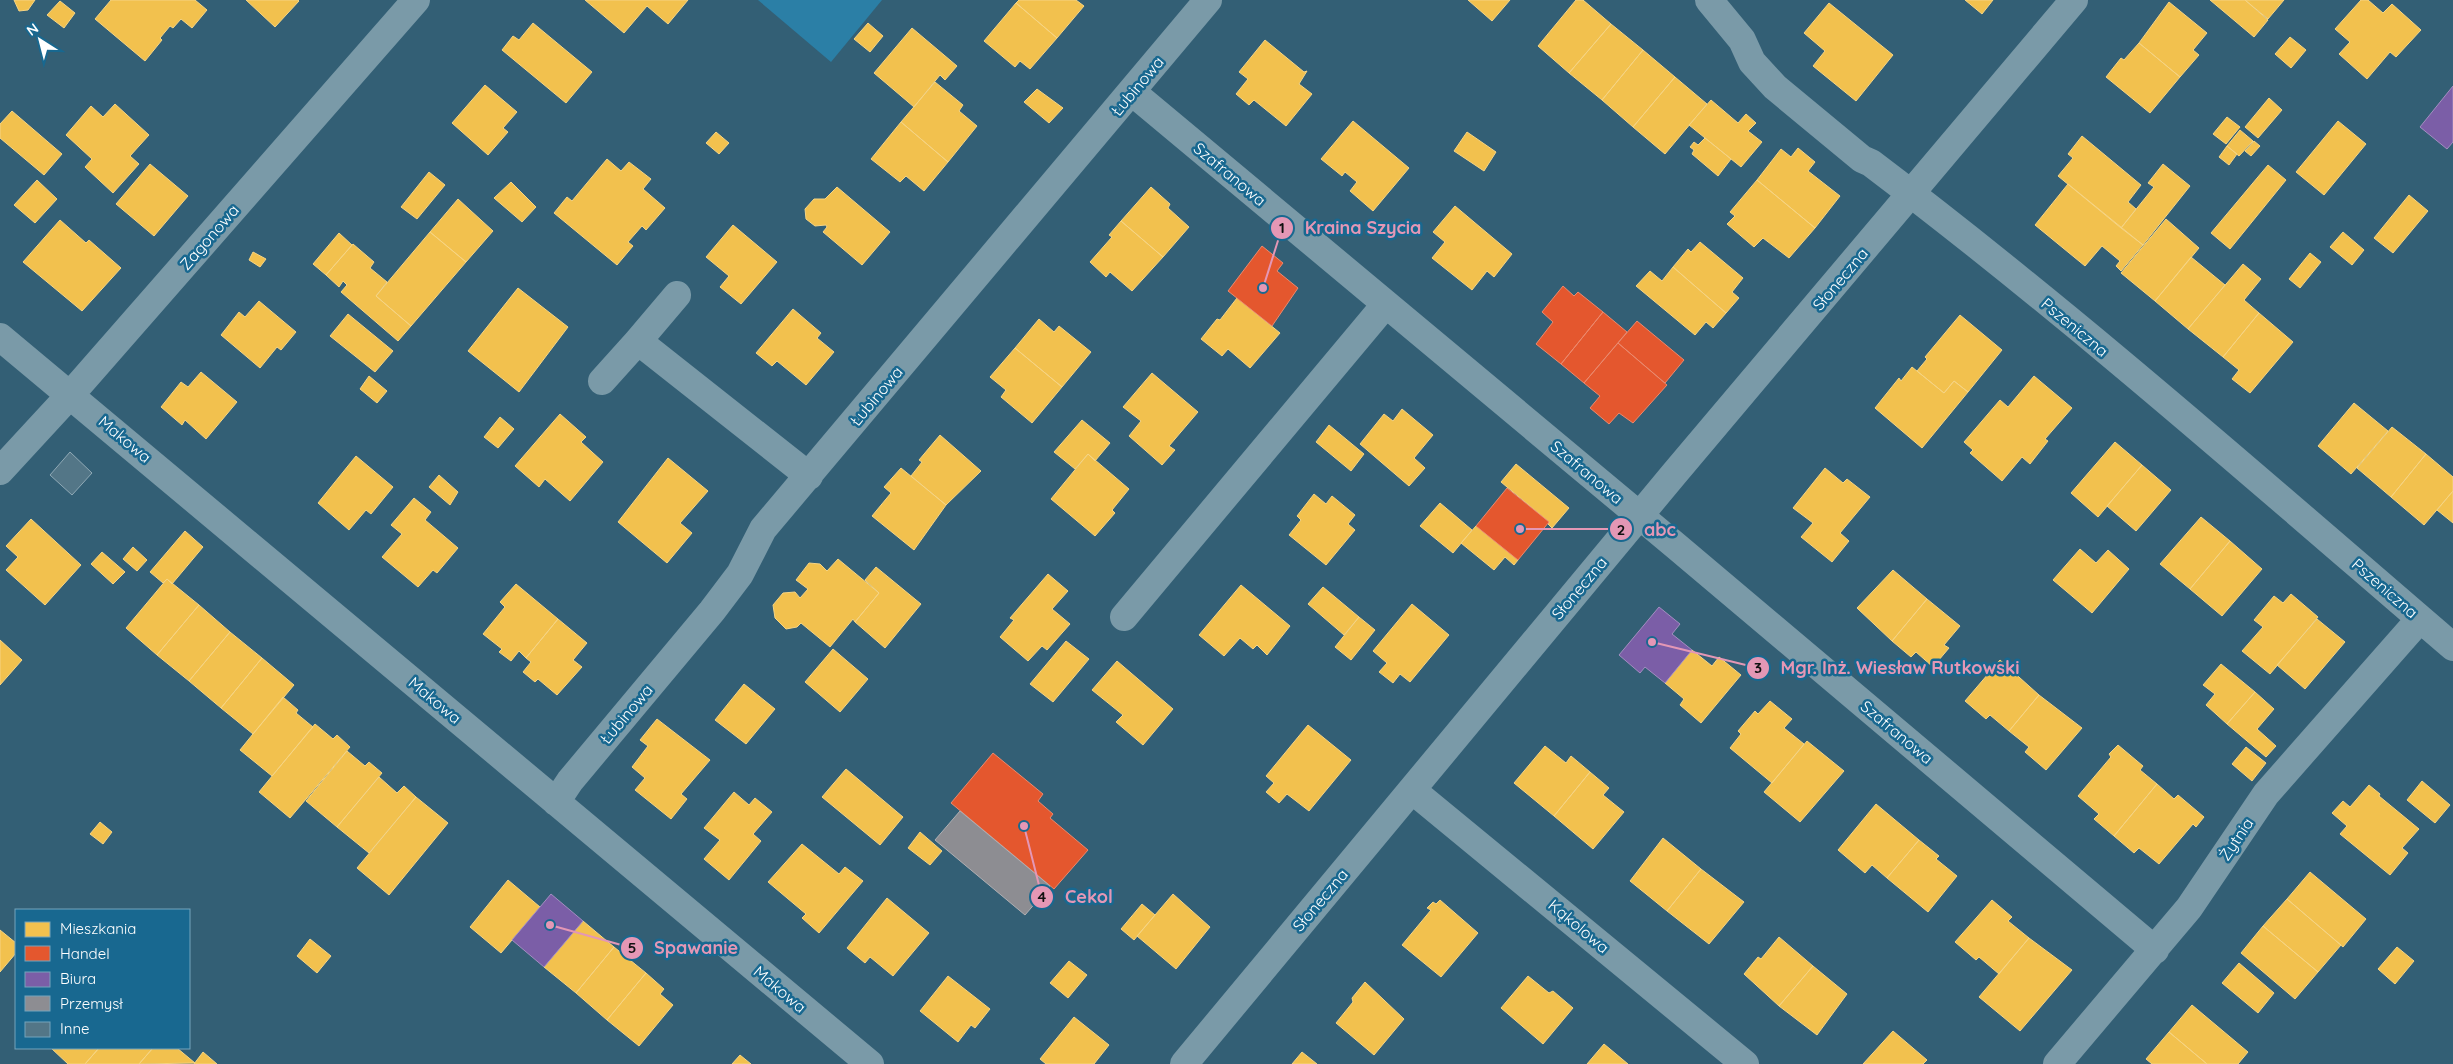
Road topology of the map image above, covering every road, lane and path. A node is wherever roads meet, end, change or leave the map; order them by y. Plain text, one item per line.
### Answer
1 (416, 0) edge
2 (1208, 0) edge
3 (1709, 0) edge
4 (2074, 0) edge
5 (1132, 92) junction
6 (1911, 194) junction
7 (676, 294) dead end
8 (1385, 305) junction
9 (0, 337) edge
10 (638, 341) junction
11 (602, 381) dead end
12 (71, 394) junction
13 (0, 471) edge
14 (809, 476) junction
15 (1640, 515) junction
16 (1124, 617) dead end
17 (2420, 619) junction
18 (2453, 647) edge
19 (1412, 790) junction
20 (556, 802) junction
21 (2155, 950) junction
22 (870, 1064) edge
23 (1184, 1064) edge
24 (1745, 1064) edge
25 (2057, 1064) edge

1 - 12 street, Zagonowa
2 - 5 street, Łubinowa
3 - 6 street, Pszeniczna
4 - 6 street, Słoneczna
5 - 8 street, Szafranowa
5 - 14 street, Łubinowa
6 - 15 street, Słoneczna
6 - 17 street, Pszeniczna
7 - 10 street
8 - 15 street, Szafranowa
8 - 16 street
9 - 12 street, Makowa
10 - 11 street
10 - 14 street
12 - 13 street, Zagonowa
12 - 20 street, Makowa
14 - 20 street, Łubinowa
15 - 19 street, Słoneczna
15 - 21 street, Szafranowa
17 - 18 street, Pszeniczna
17 - 21 street, Żytnia
19 - 23 street, Słoneczna
19 - 24 street, Kąkolowa
20 - 22 street, Makowa
21 - 25 street, Żytnia

